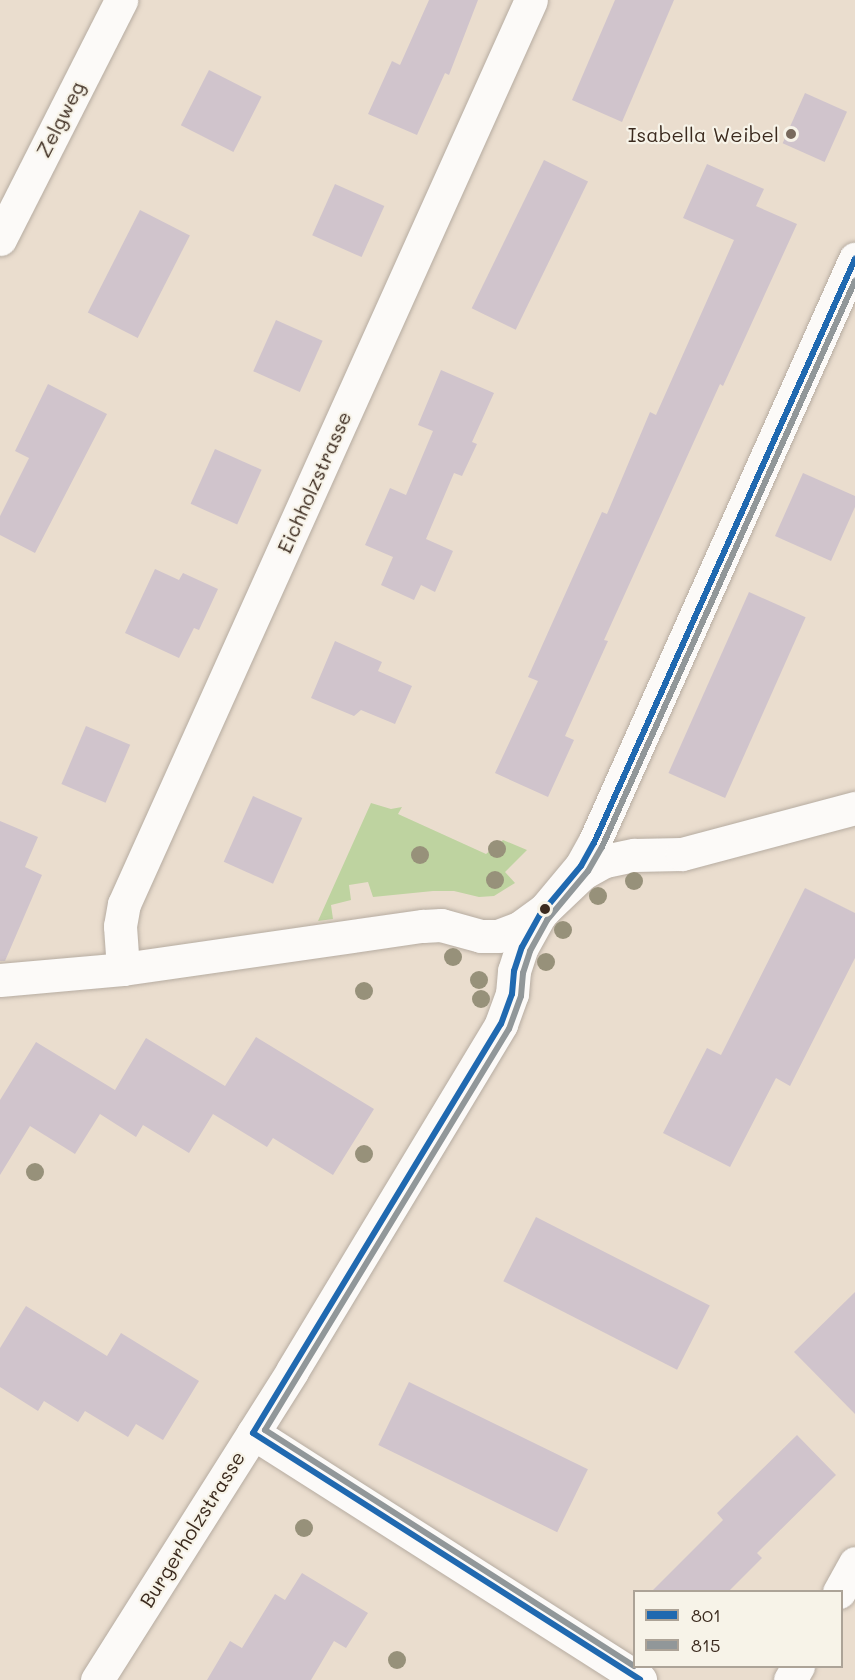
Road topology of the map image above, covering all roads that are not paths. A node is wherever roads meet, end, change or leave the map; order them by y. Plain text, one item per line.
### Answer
1 (121, 0) edge
2 (531, 0) edge
3 (0, 239) edge
4 (855, 259) edge
5 (855, 808) edge
6 (544, 910) junction
7 (123, 969) junction
8 (0, 980) edge
9 (253, 1433) junction
10 (855, 1563) edge
11 (841, 1590) edge
12 (97, 1680) edge
13 (640, 1680) edge

1 - 3 street, Zelgweg
2 - 7 street, Eichholzstrasse
4 - 6 street, Burgerholzstrasse
5 - 6 street
6 - 7 street
6 - 9 street, Burgerholzstrasse
7 - 8 street
9 - 12 street, Burgerholzstrasse
9 - 13 street
10 - 11 street

